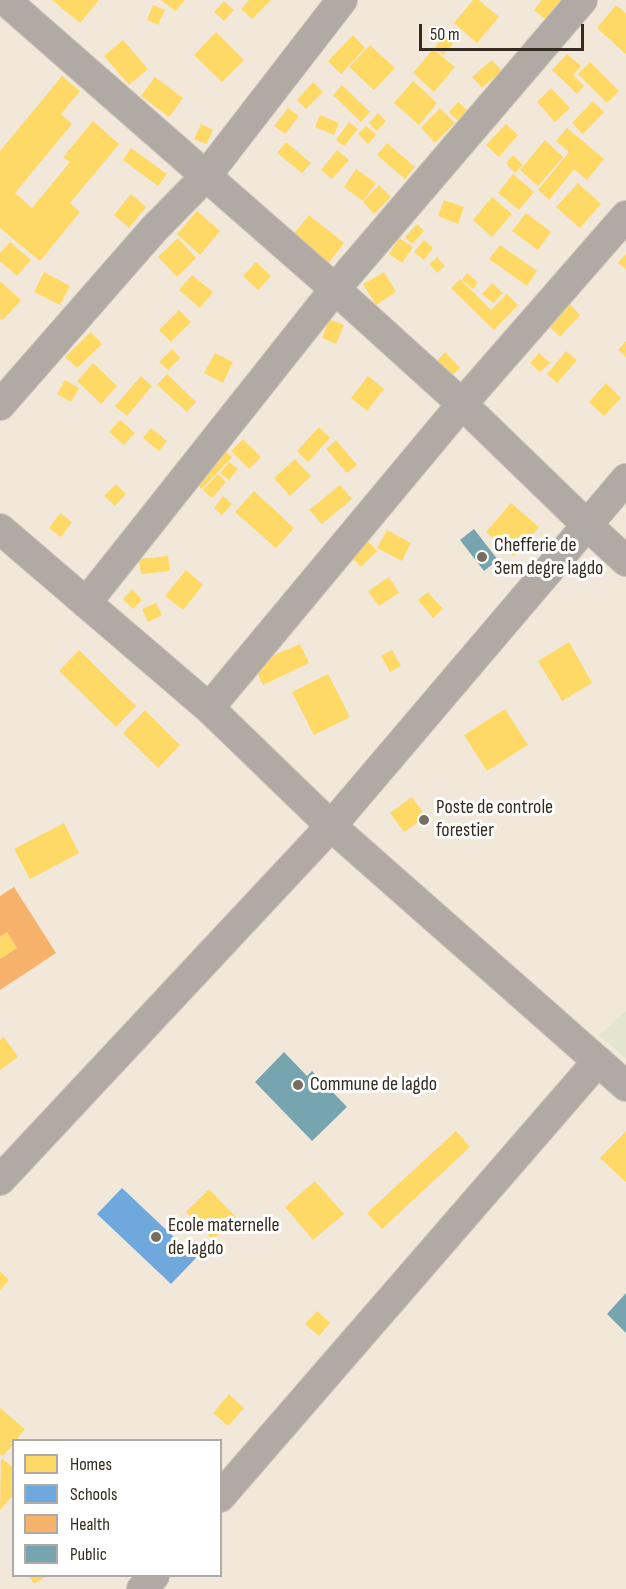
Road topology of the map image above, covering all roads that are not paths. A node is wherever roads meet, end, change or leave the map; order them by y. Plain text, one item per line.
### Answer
1 (5, 0) edge
2 (342, 0) edge
3 (582, 0) edge
4 (206, 176) junction
5 (626, 216) edge
6 (335, 289) junction
7 (462, 404) junction
8 (0, 405) edge
9 (626, 479) edge
10 (587, 525) junction
11 (0, 529) edge
12 (626, 561) edge
13 (86, 603) junction
14 (209, 708) junction
15 (331, 825) junction
16 (598, 1061) junction
17 (626, 1086) edge
18 (0, 1180) edge
19 (222, 1495) edge
20 (152, 1577) edge
21 (142, 1589) edge

1 - 4 street
2 - 4 street
3 - 6 street
4 - 6 street
4 - 8 street
5 - 7 street
6 - 7 street
6 - 13 street
7 - 10 street
7 - 14 street
9 - 10 street
10 - 12 street
10 - 15 street
11 - 13 street
13 - 14 street
14 - 15 street
15 - 16 street
15 - 18 street
16 - 17 street
16 - 19 street
20 - 21 street

